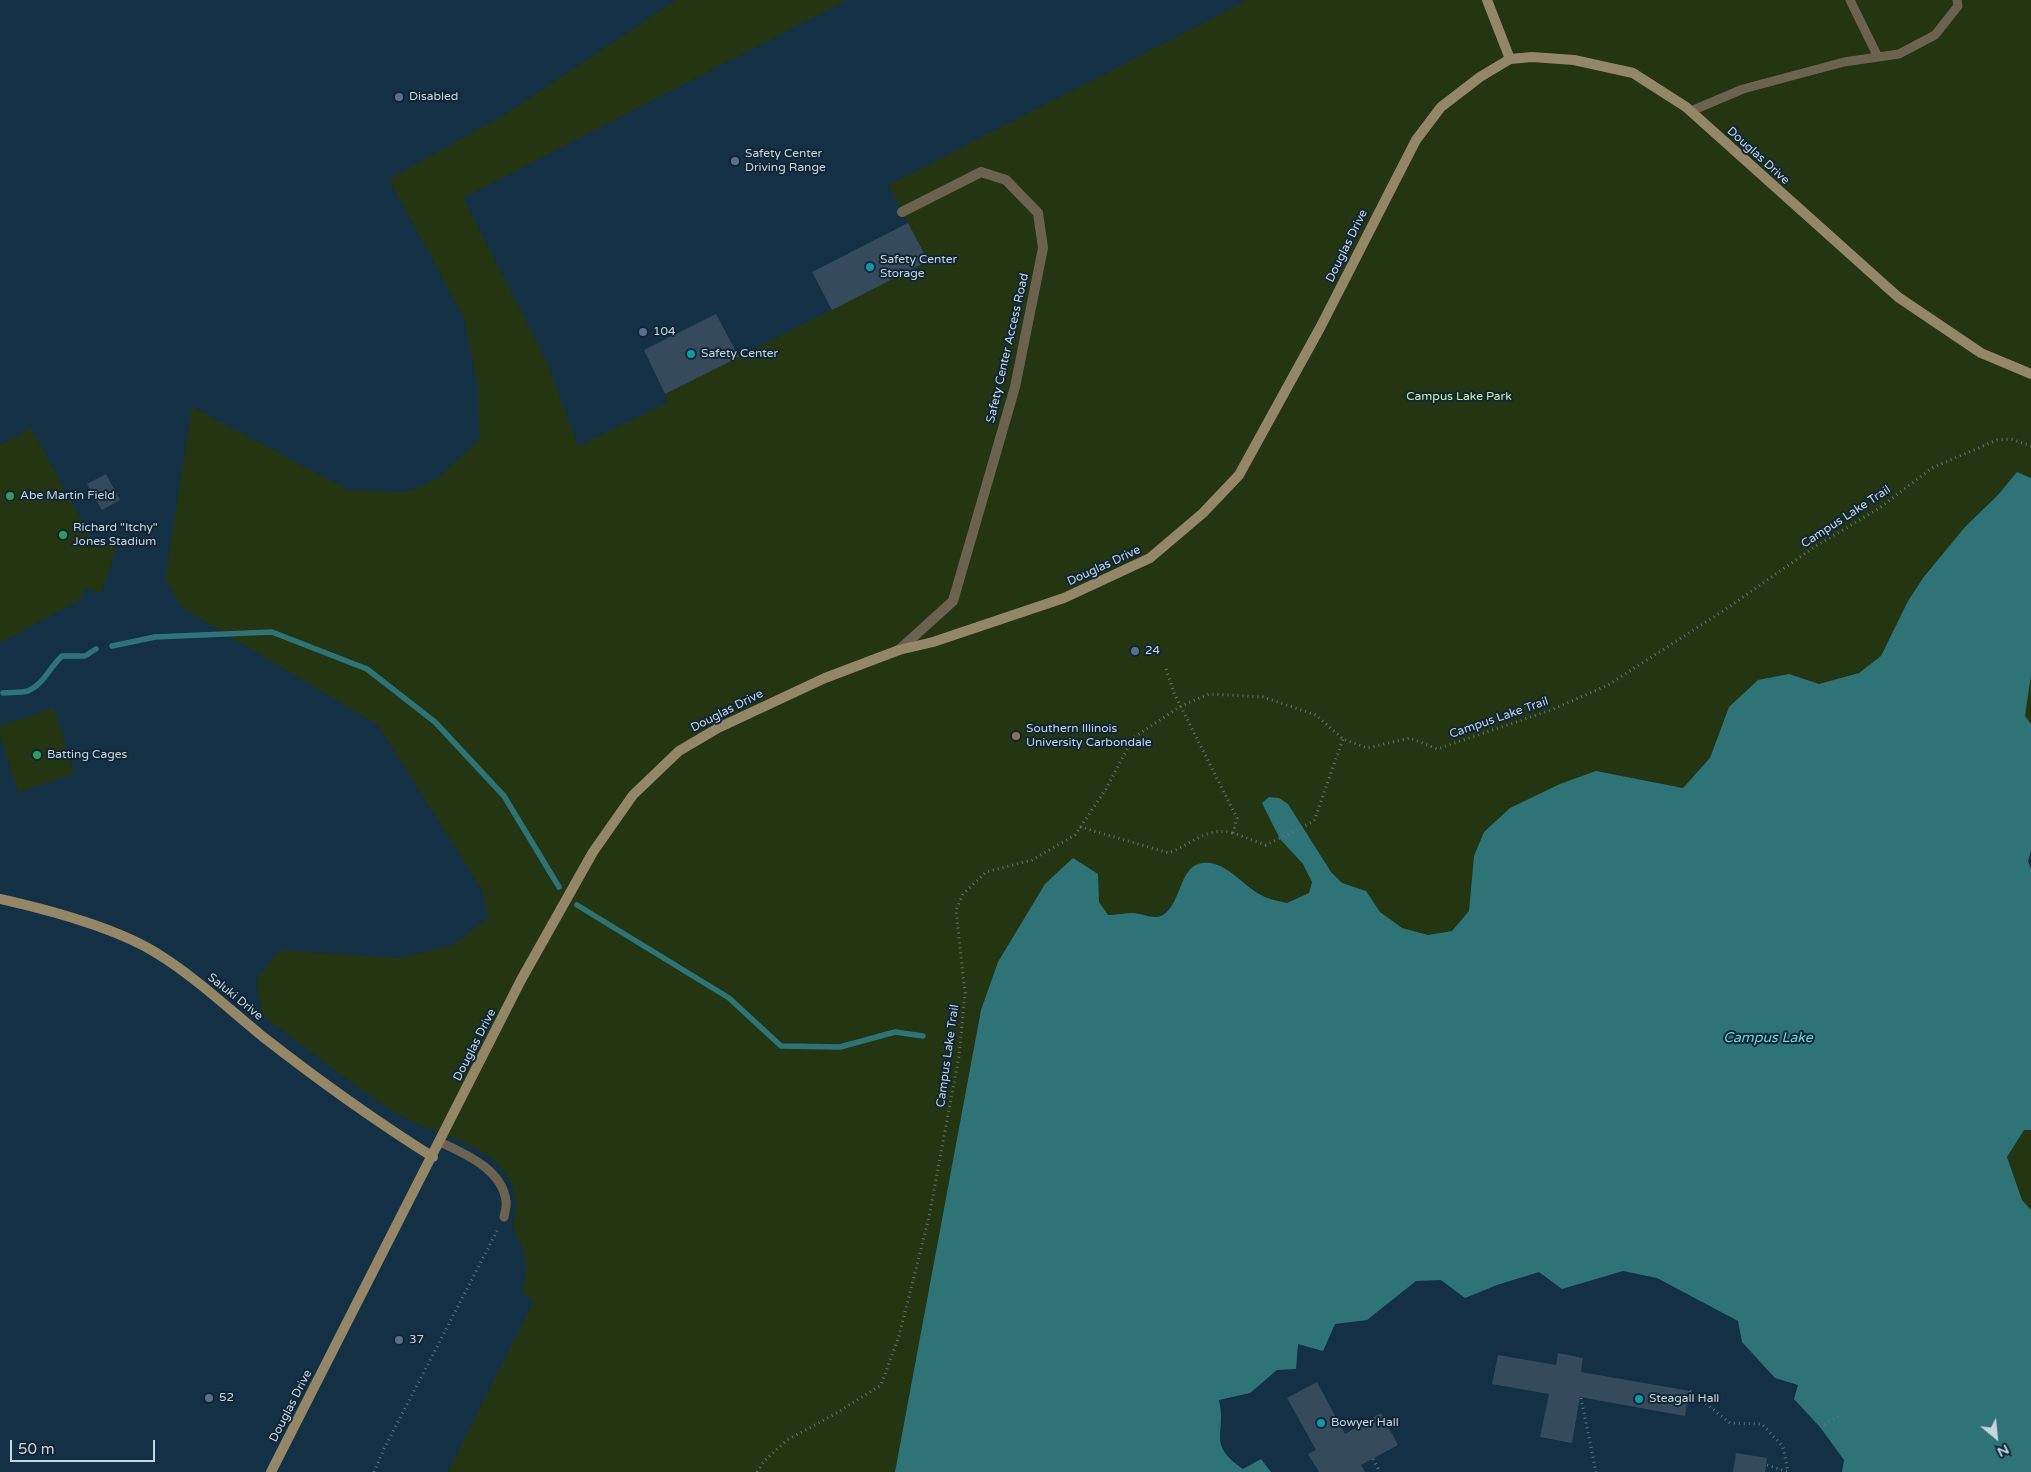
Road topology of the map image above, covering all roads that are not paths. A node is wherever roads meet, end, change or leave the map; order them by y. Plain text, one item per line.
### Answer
1 (1487, 0) edge
2 (1850, 0) edge
3 (1957, 0) edge
4 (1878, 57) junction
5 (1510, 59) junction
6 (1691, 111) junction
7 (902, 212) dead end
8 (2031, 374) edge
9 (899, 650) junction
10 (0, 899) edge
11 (440, 1142) junction
12 (433, 1157) junction
13 (504, 1217) road end
14 (271, 1472) edge

1 - 5 street
2 - 4 lane
3 - 4 lane
4 - 6 lane
5 - 6 street, Douglas Drive
5 - 9 street, Douglas Drive
6 - 8 street, Douglas Drive
7 - 9 street, Safety Center Access Road
9 - 11 street, Douglas Drive
10 - 12 street, Saluki Drive
11 - 12 street, Douglas Drive
11 - 13 lane
12 - 14 street, Douglas Drive

